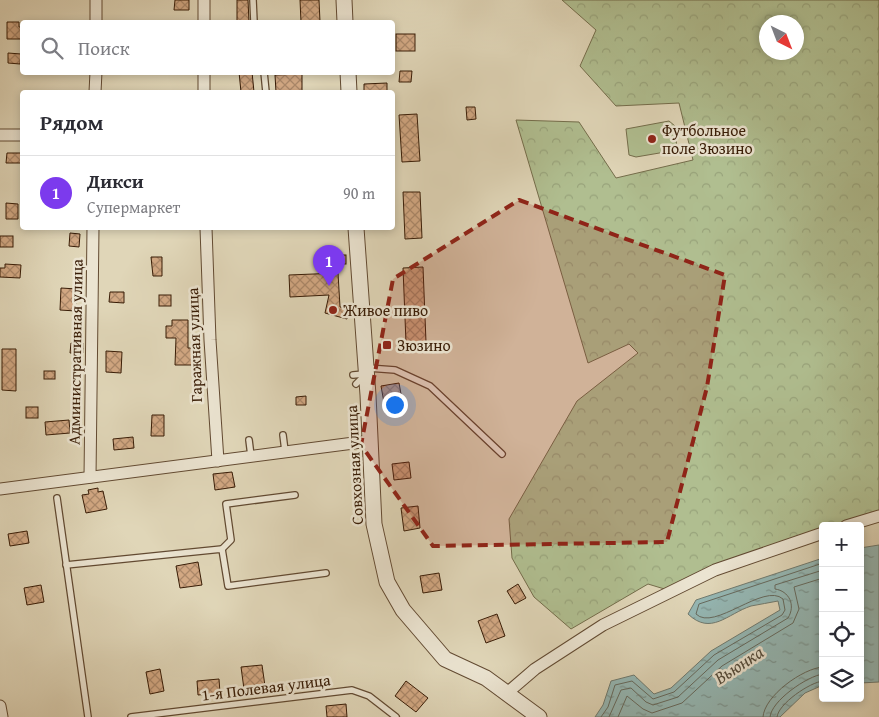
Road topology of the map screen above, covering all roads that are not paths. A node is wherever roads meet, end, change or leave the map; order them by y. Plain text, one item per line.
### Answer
1 (96, 0) edge
2 (204, 0) edge
3 (253, 0) edge
4 (344, 0) edge
5 (96, 20) edge
6 (204, 20) edge
7 (254, 20) edge
8 (345, 20) edge
9 (96, 75) edge
10 (204, 75) edge
11 (264, 75) edge
12 (348, 75) edge
13 (96, 90) edge
14 (204, 90) edge
15 (266, 90) edge
16 (349, 90) edge
17 (0, 135) edge
18 (20, 135) edge
19 (93, 230) edge
20 (206, 230) edge
21 (356, 230) edge
22 (360, 375) junction
23 (283, 435) dead end
24 (249, 440) dead end
25 (368, 441) junction
26 (285, 451) junction
27 (502, 454) dead end
28 (251, 456) junction
29 (218, 461) junction
30 (90, 477) junction
31 (0, 489) edge
32 (295, 494) dead end
33 (56, 498) dead end
34 (879, 516) edge
35 (859, 522) edge
36 (819, 534) edge
37 (222, 549) junction
38 (66, 566) junction
39 (326, 572) dead end
40 (507, 693) junction
41 (0, 706) edge
42 (2, 717) edge
43 (88, 717) edge
44 (131, 717) edge
45 (396, 717) edge
46 (539, 717) edge

1 - 5 street
2 - 6 street
3 - 7 lane
4 - 8 street
9 - 13 street
10 - 14 street
11 - 15 lane
12 - 16 street
17 - 18 street
19 - 30 street, Административная улица
20 - 29 street, Гаражная улица
21 - 22 street, Совхозная улица
22 - 25 street, Совхозная улица
22 - 27 lane
23 - 26 lane
24 - 28 lane
25 - 26 street
25 - 40 street, Совхозная улица
26 - 28 street
28 - 29 street
29 - 30 street
30 - 31 street
32 - 37 lane
33 - 38 lane
34 - 35 street
36 - 40 street
37 - 38 lane
37 - 39 lane
38 - 43 lane
40 - 46 street, Совхозная улица
41 - 42 street
44 - 45 lane, 1-я Полевая улица

